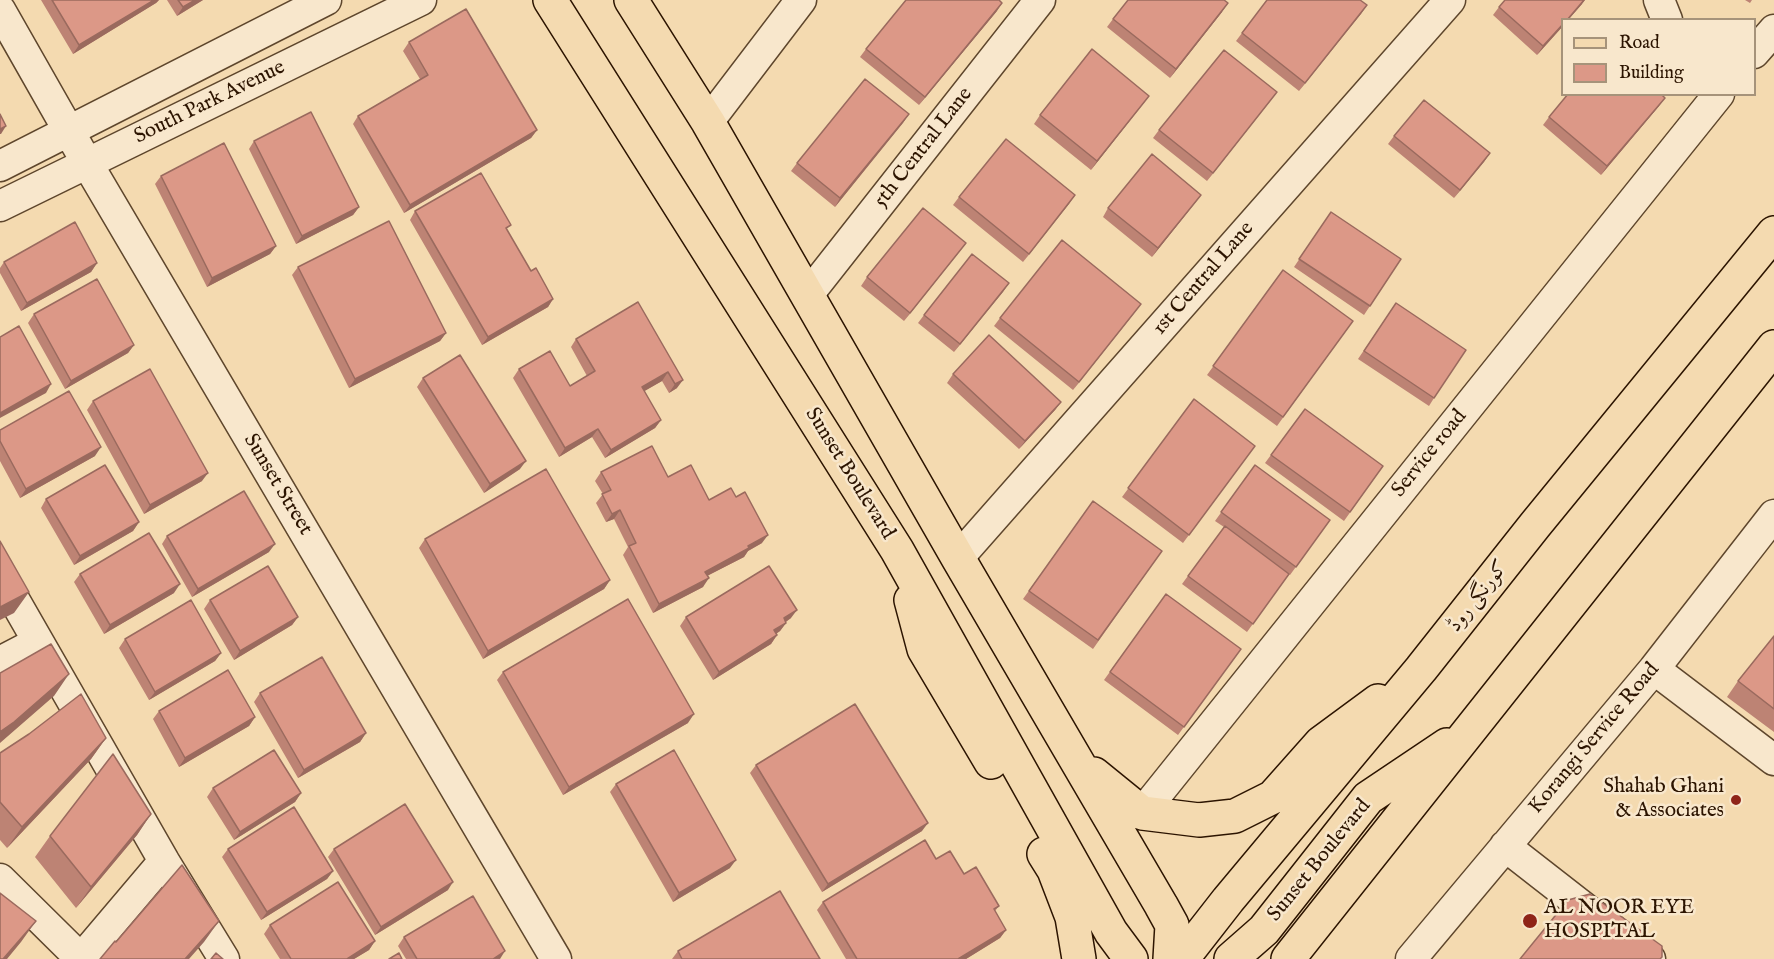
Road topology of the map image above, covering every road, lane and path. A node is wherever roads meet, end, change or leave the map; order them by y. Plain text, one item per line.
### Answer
1 (326, 0) edge
2 (421, 0) edge
3 (550, 0) edge
4 (631, 0) edge
5 (801, 0) edge
6 (1040, 0) edge
7 (1450, 0) edge
8 (1659, 0) edge
9 (0, 10) edge
10 (1666, 18) edge
11 (1774, 30) edge
12 (1756, 52) edge
13 (1706, 101) edge
14 (708, 122) junction
15 (68, 130) junction
16 (87, 163) junction
17 (0, 166) edge
18 (0, 206) edge
19 (1774, 233) edge
20 (807, 296) junction
21 (1774, 347) edge
22 (1774, 515) edge
23 (897, 550) junction
24 (958, 558) junction
25 (0, 575) edge
26 (38, 642) junction
27 (0, 662) edge
28 (1422, 669) junction
29 (1654, 669) junction
30 (1473, 728) junction
31 (1076, 760) junction
32 (1774, 760) edge
33 (1142, 813) junction
34 (1505, 846) junction
35 (164, 861) junction
36 (0, 879) edge
37 (81, 959) edge
38 (224, 959) edge
39 (556, 959) edge
40 (1079, 959) edge
41 (1131, 959) edge
42 (1170, 959) edge
43 (1182, 959) edge
44 (1232, 959) edge
45 (1288, 959) edge
46 (1411, 959) edge
47 (1650, 959) edge

1 - 15 street, South Park Avenue
2 - 16 street, South Park Avenue
3 - 23 main road, Sunset Boulevard
4 - 14 main road
5 - 14 street
6 - 20 street, 5th Central Lane
7 - 24 street, 1st Central Lane
8 - 10 street
9 - 15 street, Sunset Street
11 - 12 street
13 - 33 street, Service road
14 - 20 main road
15 - 16 street, Sunset Street
15 - 17 street, South Park Avenue
16 - 18 street, South Park Avenue
16 - 39 street, Sunset Street
19 - 28 main road, کورنگی روڈ
20 - 24 main road
21 - 30 main road
22 - 29 street, Korangi Service Road
23 - 40 main road
23 - 41 main road, Sunset Boulevard
24 - 31 main road
25 - 26 street
26 - 27 street
26 - 35 street
28 - 33 main road
28 - 43 main road, کورنگی روڈ
29 - 32 street
29 - 34 street, Korangi Service Road
30 - 44 main road, Sunset Boulevard
30 - 45 main road
31 - 33 main road
31 - 42 main road
34 - 46 street, Korangi Service Road
34 - 47 street
35 - 37 street
35 - 38 street
36 - 37 street

